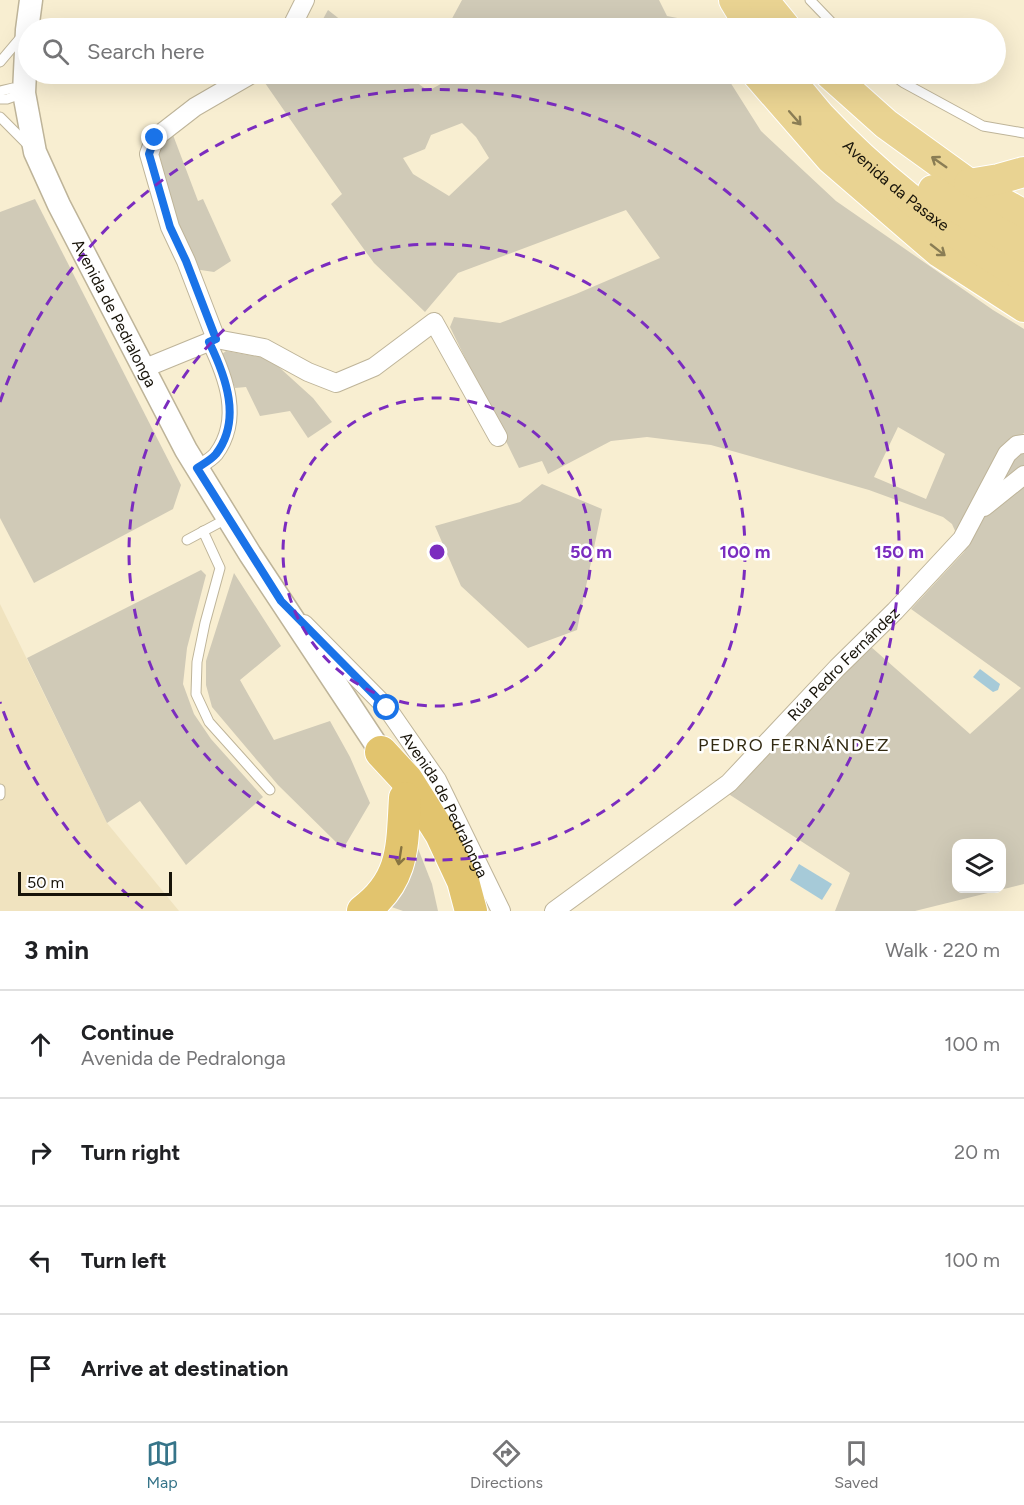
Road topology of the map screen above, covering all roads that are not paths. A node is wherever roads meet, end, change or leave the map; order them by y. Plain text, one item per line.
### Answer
1 (31, 0) edge
2 (305, 0) edge
3 (715, 0) edge
4 (734, 0) edge
5 (810, 0) edge
6 (763, 1) edge
7 (29, 18) edge
8 (296, 18) edge
9 (722, 18) edge
10 (746, 18) edge
11 (771, 18) edge
12 (777, 18) edge
13 (827, 18) edge
14 (18, 41) edge
15 (0, 62) edge
16 (24, 84) edge
17 (235, 84) edge
18 (766, 84) edge
19 (793, 84) edge
20 (813, 84) edge
21 (841, 84) edge
22 (906, 84) edge
23 (0, 91) edge
24 (24, 93) junction
25 (0, 99) edge
26 (0, 117) edge
27 (1024, 133) edge
28 (35, 152) junction
29 (1024, 172) edge
30 (969, 183) junction
31 (1024, 214) edge
32 (1024, 247) edge
33 (1024, 277) edge
34 (1024, 307) edge
35 (213, 341) junction
36 (145, 368) junction
37 (498, 437) dead end
38 (1024, 444) edge
39 (197, 468) junction
40 (1024, 475) edge
41 (978, 512) junction
42 (228, 518) junction
43 (203, 531) junction
44 (187, 540) dead end
45 (281, 601) junction
46 (381, 752) junction
47 (0, 789) edge
48 (270, 790) dead end
49 (0, 795) edge
50 (405, 798) junction
51 (363, 911) edge
52 (451, 911) edge
53 (471, 911) edge
54 (501, 911) edge
55 (554, 911) edge

1 - 7 street, Avenida de Pedralonga
2 - 8 street
3 - 9 main road
4 - 10 main road
5 - 13 lane
6 - 11 main road
6 - 12 main road
14 - 15 lane
16 - 24 street, Avenida de Pedralonga
17 - 35 street
18 -> 34 main road
19 - 33 main road, Avenida da Pasaxe
20 - 32 main road, Avenida da Pasaxe
30 -> 21 main road
22 - 27 lane
23 - 24 lane
24 - 25 lane
24 - 28 street, Avenida de Pedralonga
26 - 28 lane
28 - 36 street, Avenida de Pedralonga
29 - 30 main road
30 - 31 main road
35 - 36 street
35 - 37 street
35 - 39 street
36 - 39 street, Avenida de Pedralonga
38 - 41 street, Rúa Pedro Fernández
39 - 42 street, Avenida de Pedralonga
40 - 41 street, Rúa Pedro Fernández
41 - 55 street, Rúa Pedro Fernández
42 - 43 lane
42 - 45 street, Avenida de Pedralonga
43 - 44 lane
43 - 48 lane
45 - 46 street, Avenida de Pedralonga
45 - 54 street, Avenida de Pedralonga
46 - 50 highway
46 - 53 highway, Avenida de Pedralonga
47 - 49 lane
50 -> 51 highway
50 - 52 highway

